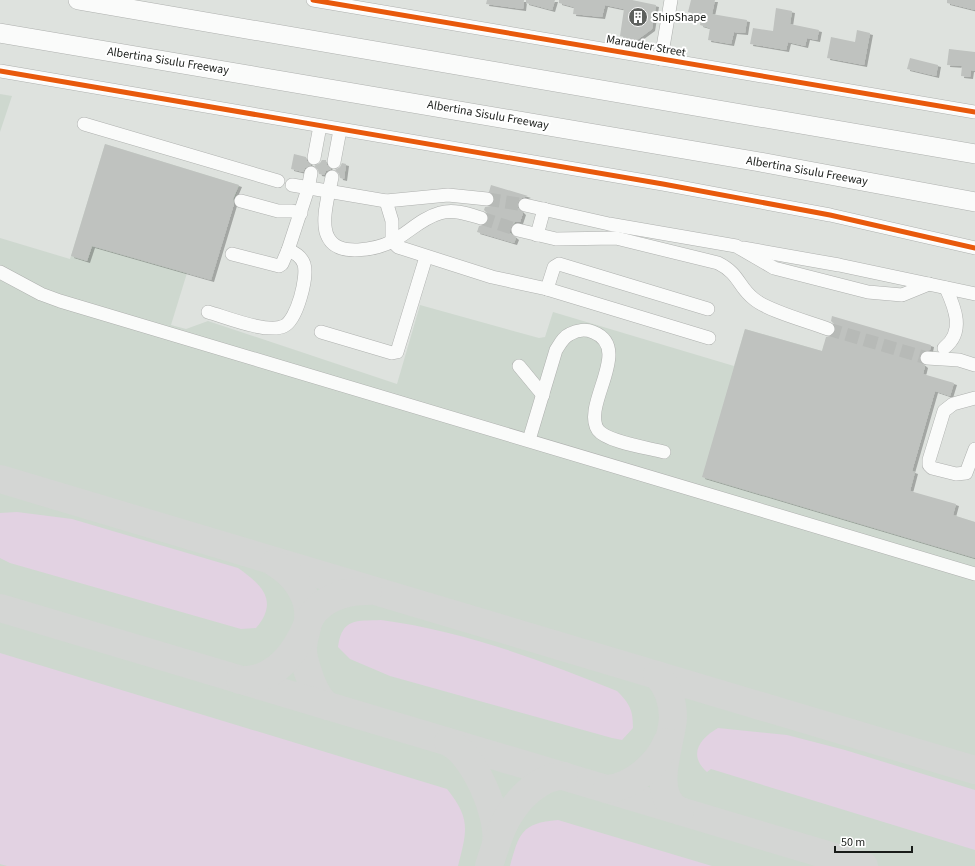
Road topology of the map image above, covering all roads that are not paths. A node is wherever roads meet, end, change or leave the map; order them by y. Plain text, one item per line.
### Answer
1 (78, 0) edge
2 (313, 0) edge
3 (671, 0) edge
4 (0, 33) edge
5 (661, 59) junction
6 (0, 71) edge
7 (975, 112) edge
8 (84, 124) dead end
9 (320, 126) junction
10 (340, 130) junction
11 (975, 154) edge
12 (314, 158) dead end
13 (334, 162) dead end
14 (311, 173) dead end
15 (332, 177) dead end
16 (278, 182) dead end
17 (292, 185) dead end
18 (308, 189) junction
19 (329, 193) junction
20 (487, 199) tunnel mouth
21 (241, 201) dead end
22 (386, 202) junction
23 (975, 202) edge
24 (525, 205) tunnel mouth
25 (544, 210) junction
26 (300, 213) junction
27 (481, 218) tunnel mouth
28 (518, 230) tunnel mouth
29 (536, 235) junction
30 (392, 241) junction
31 (736, 246) junction
32 (975, 248) edge
33 (288, 250) junction
34 (232, 254) dead end
35 (426, 256) junction
36 (0, 272) edge
37 (929, 284) junction
38 (946, 288) junction
39 (547, 289) junction
40 (975, 294) edge
41 (708, 309) dead end
42 (208, 312) dead end
43 (828, 329) tunnel mouth
44 (321, 332) dead end
45 (709, 338) dead end
46 (944, 348) dead end
47 (927, 358) tunnel mouth
48 (975, 365) edge
49 (519, 366) dead end
50 (543, 395) junction
51 (975, 398) edge
52 (529, 440) junction
53 (975, 449) edge
54 (664, 452) dead end
55 (975, 574) edge

1 - 11 highway
2 - 5 street, Marauder Street
3 - 5 street
4 - 23 highway, Albertina Sisulu Freeway
5 - 7 street, Marauder Street
6 - 9 street
8 - 16 street
9 - 10 street
9 - 12 street
10 - 13 street
10 - 32 street
14 - 18 street
15 - 19 street
17 - 18 street
18 - 19 street
18 - 26 street
19 - 22 street
19 - 30 street
20 - 22 street
21 - 26 street
22 - 30 street
24 - 25 street
25 - 29 street
25 - 31 street
26 - 33 street
27 - 30 street
28 - 29 street
29 - 43 street
30 - 35 street
31 - 37 street
31 - 37 street
33 - 34 street
33 - 42 street
35 - 39 street
35 - 44 street
36 - 52 street
37 - 38 street
38 - 40 street
38 - 46 street
39 - 41 street
39 - 45 street
47 - 48 street
49 - 50 street
50 - 52 street
50 - 54 street
51 - 53 street
52 - 55 street

